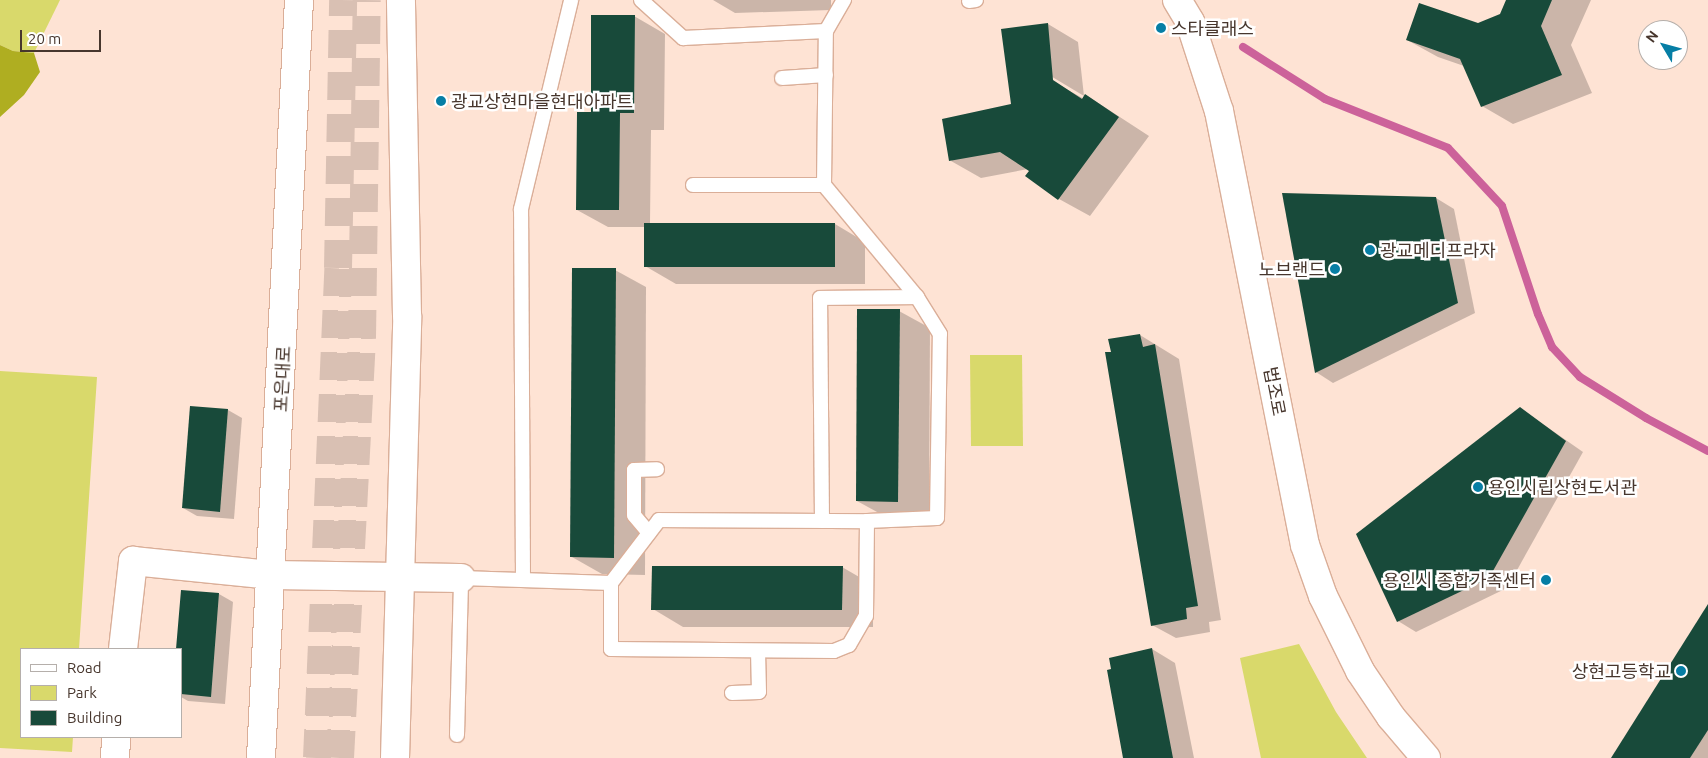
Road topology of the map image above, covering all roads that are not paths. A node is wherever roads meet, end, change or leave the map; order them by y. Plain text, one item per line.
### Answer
1 (299, 0) edge
2 (401, 0) edge
3 (570, 0) edge
4 (641, 0) edge
5 (844, 0) edge
6 (1177, 0) edge
7 (826, 31) junction
8 (826, 75) junction
9 (782, 78) dead end
10 (693, 185) dead end
11 (824, 185) junction
12 (917, 297) junction
13 (657, 469) dead end
14 (822, 521) junction
15 (867, 521) junction
16 (649, 533) junction
17 (272, 575) junction
18 (401, 578) junction
19 (461, 578) junction
20 (523, 580) junction
21 (610, 583) junction
22 (123, 648) edge
23 (758, 650) junction
24 (732, 692) dead end
25 (456, 735) dead end
26 (116, 738) edge
27 (114, 758) edge
28 (261, 758) edge
29 (395, 758) edge
30 (1426, 758) edge

1 - 17 main road, 포은대로
2 - 18 main road
3 - 20 lane
4 - 7 lane
5 - 7 lane
6 - 30 main road, 법조로
7 - 8 lane
8 - 9 lane
8 - 11 lane
10 - 11 lane
11 - 12 lane
12 - 14 lane
12 - 15 lane
13 - 16 lane
14 - 15 lane
14 - 16 lane
15 - 23 lane
16 - 21 lane
17 - 18 main road
17 - 22 main road
17 - 28 main road, 포은대로
18 - 19 main road
18 - 29 main road
19 - 20 lane
19 - 25 lane
20 - 21 lane
21 - 23 lane
23 - 24 lane
26 - 27 main road

